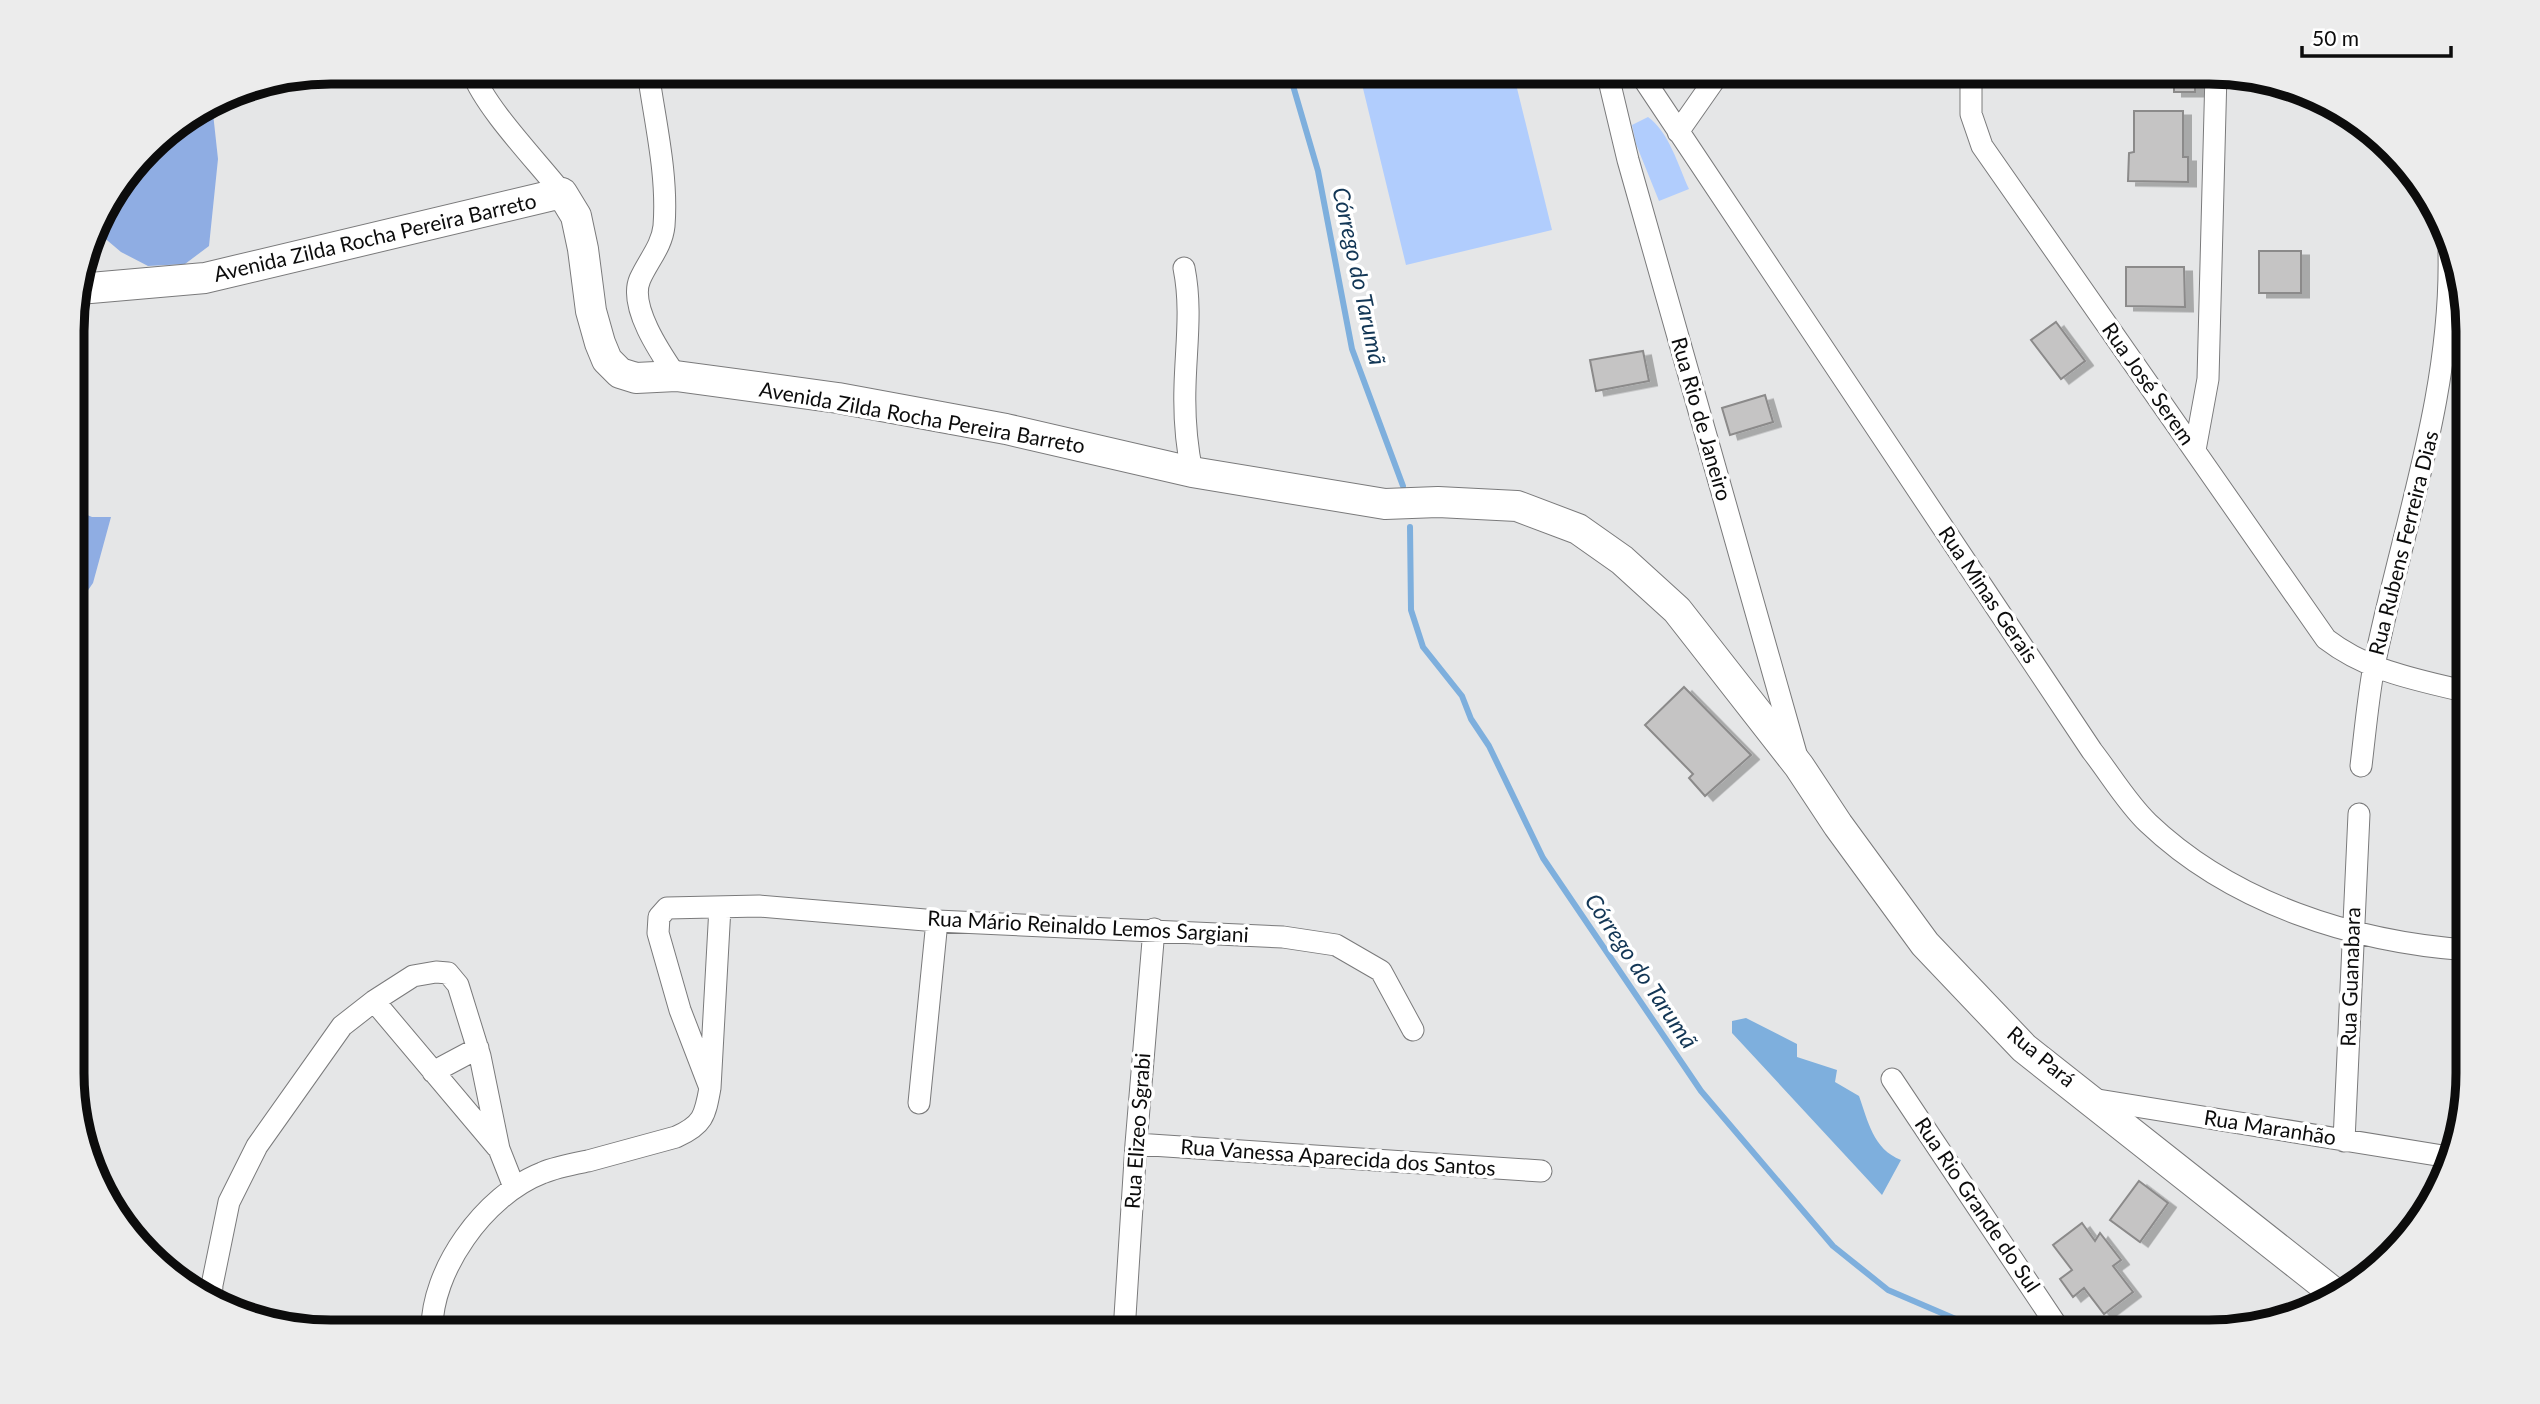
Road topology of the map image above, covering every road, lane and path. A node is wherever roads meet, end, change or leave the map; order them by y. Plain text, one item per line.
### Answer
1 (1610, 84) edge
2 (1647, 84) edge
3 (1711, 84) edge
4 (1971, 84) edge
5 (2216, 84) edge
6 (478, 85) edge
7 (650, 85) edge
8 (1678, 132) junction
9 (562, 193) junction
10 (1184, 268) dead end
11 (2448, 269) edge
12 (88, 288) edge
13 (676, 376) junction
14 (2194, 450) junction
15 (1192, 472) junction
16 (2374, 667) junction
17 (2456, 689) edge
18 (1799, 765) junction
19 (2361, 766) dead end
20 (2359, 814) dead end
21 (720, 907) junction
22 (937, 921) junction
23 (1154, 929) junction
24 (2353, 932) junction
25 (2456, 949) edge
26 (374, 1001) junction
27 (715, 1005) junction
28 (680, 1010) junction
29 (1413, 1030) dead end
30 (478, 1048) junction
31 (433, 1072) junction
32 (1892, 1079) dead end
33 (710, 1088) junction
34 (2092, 1099) junction
35 (919, 1103) dead end
36 (2344, 1141) junction
37 (1136, 1144) junction
38 (499, 1149) junction
39 (2441, 1156) edge
40 (1541, 1171) dead end
41 (514, 1187) junction
42 (212, 1289) edge
43 (2329, 1289) edge
44 (2052, 1319) edge
45 (434, 1320) edge
46 (1125, 1320) edge

1 - 18 street, Rua Rio de Janeiro
2 - 8 street, Rua Minas Gerais
3 - 8 street
4 - 14 street, Rua José Serem
5 - 14 street
6 - 9 street
7 - 13 street
8 - 24 street, Rua Minas Gerais
9 - 12 street, Avenida Zilda Rocha Pereira Barreto
9 - 13 street, Avenida Zilda Rocha Pereira Barreto
10 - 15 street
11 - 16 street, Rua Rubens Ferreira Dias
13 - 15 street, Avenida Zilda Rocha Pereira Barreto
14 - 16 street, Rua José Serem
15 - 18 street, Avenida Zilda Rocha Pereira Barreto
16 - 17 street, Rua José Serem
16 - 19 street
18 - 34 street, Rua Pará
20 - 24 street, Rua Guanabara
21 - 22 street, Rua Mário Reinaldo Lemos Sargiani
21 - 27 street
21 - 28 street, Rua Mário Reinaldo Lemos Sargiani
22 - 23 street, Rua Mário Reinaldo Lemos Sargiani
22 - 35 street
23 - 29 street, Rua Mário Reinaldo Lemos Sargiani
23 - 37 street, Rua Elizeo Sgrabi
24 - 25 street, Rua Minas Gerais
24 - 36 street, Rua Guanabara
26 - 30 street
26 - 31 street
26 - 42 street
27 - 28 street
27 - 33 street
28 - 33 street
30 - 31 street
30 - 38 street
31 - 38 street
32 - 44 street, Rua Rio Grande do Sul
33 - 41 street
34 - 36 street, Rua Maranhão
34 - 43 street, Rua Pará
36 - 39 street, Rua Maranhão
37 - 40 street, Rua Vanessa Aparecida dos Santos
37 - 46 street, Rua Elizeo Sgrabi
38 - 41 street
41 - 45 street

